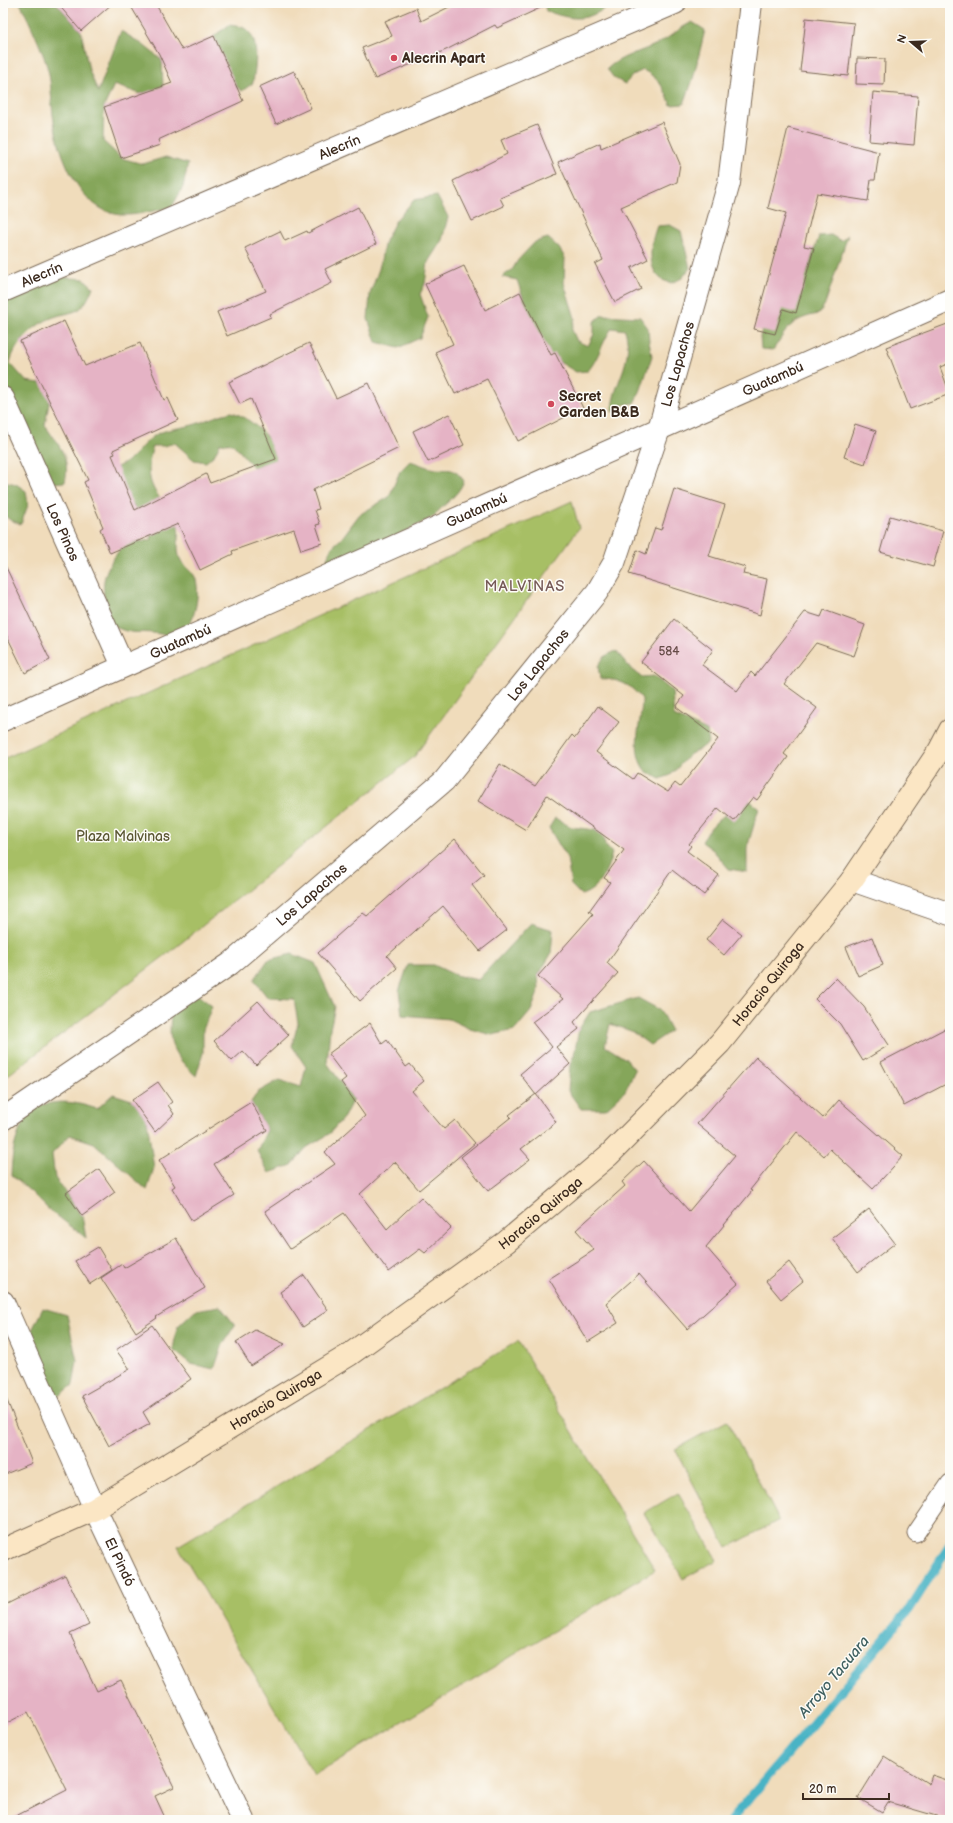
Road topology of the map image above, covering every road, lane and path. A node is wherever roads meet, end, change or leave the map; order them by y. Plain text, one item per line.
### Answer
1 (675, 3) edge
2 (751, 3) edge
3 (3, 291) edge
4 (950, 300) edge
5 (3, 398) edge
6 (659, 429) junction
7 (123, 666) junction
8 (3, 720) edge
9 (950, 730) edge
10 (852, 880) junction
11 (950, 914) edge
12 (3, 1119) edge
13 (3, 1302) edge
14 (950, 1483) edge
15 (95, 1509) junction
16 (916, 1533) dead end
17 (3, 1550) edge
18 (243, 1820) edge

1 - 3 street, Alecrín
2 - 6 street, Los Lapachos
4 - 6 street, Guatambú
5 - 7 street, Los Pinos
6 - 7 street, Guatambú
6 - 12 street, Los Lapachos
7 - 8 street, Guatambú
9 - 10 main road, Horacio Quiroga
10 - 11 street
10 - 15 main road, Horacio Quiroga
13 - 15 street, El Pindó
14 - 16 lane
15 - 17 main road, Horacio Quiroga
15 - 18 street, El Pindó

